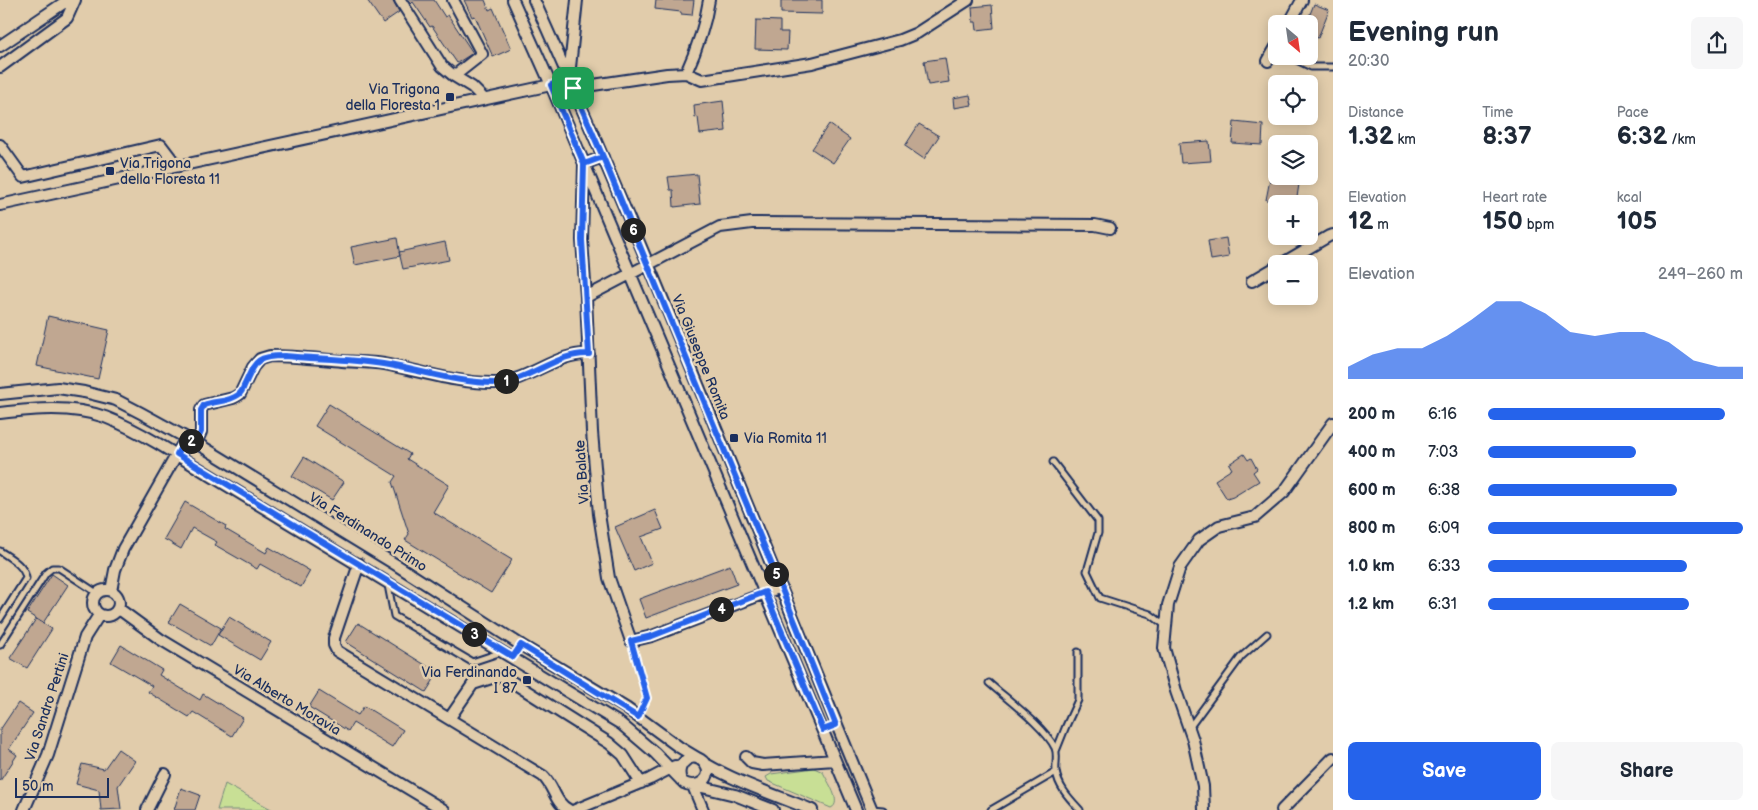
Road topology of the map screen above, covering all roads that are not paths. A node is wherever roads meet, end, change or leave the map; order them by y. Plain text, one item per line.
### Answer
1 (68, 0) edge
2 (75, 0) edge
3 (400, 0) edge
4 (453, 0) edge
5 (513, 0) edge
6 (534, 0) edge
7 (577, 0) edge
8 (709, 0) edge
9 (968, 0) edge
10 (1302, 0) edge
11 (1294, 15) edge
12 (0, 46) edge
13 (1307, 65) edge
14 (0, 67) edge
15 (1333, 67) edge
16 (686, 73) junction
17 (454, 76) junction
18 (571, 83) junction
19 (551, 85) junction
20 (484, 99) junction
21 (0, 144) edge
22 (603, 157) junction
23 (584, 164) junction
24 (177, 166) junction
25 (0, 205) edge
26 (1110, 228) dead end
27 (1333, 235) edge
28 (1296, 255) edge
29 (648, 264) junction
30 (1268, 272) edge
31 (630, 273) junction
32 (1252, 281) dead end
33 (586, 297) junction
34 (589, 354) junction
35 (0, 394) edge
36 (0, 413) edge
37 (1333, 423) edge
38 (186, 438) junction
39 (199, 445) junction
40 (177, 454) junction
41 (1053, 462) dead end
42 (194, 464) junction
43 (755, 523) junction
44 (738, 529) junction
45 (356, 540) junction
46 (0, 551) edge
47 (346, 556) junction
48 (359, 564) junction
49 (398, 566) junction
50 (388, 582) junction
51 (781, 587) junction
52 (110, 590) junction
53 (765, 592) junction
54 (97, 593) junction
55 (118, 609) junction
56 (99, 615) junction
57 (0, 619) edge
58 (1166, 626) junction
59 (1267, 634) dead end
60 (0, 645) edge
61 (521, 645) junction
62 (503, 652) junction
63 (1078, 652) dead end
64 (513, 657) junction
65 (541, 657) junction
66 (533, 670) junction
67 (989, 684) dead end
68 (449, 719) junction
69 (836, 725) junction
70 (1189, 729) junction
71 (823, 730) junction
72 (1056, 751) junction
73 (746, 757) dead end
74 (1333, 758) edge
75 (835, 760) junction
76 (702, 761) junction
77 (683, 762) junction
78 (670, 769) junction
79 (1056, 772) junction
80 (165, 774) dead end
81 (645, 781) junction
82 (844, 782) junction
83 (689, 784) junction
84 (24, 810) edge
85 (147, 810) edge
86 (444, 810) edge
87 (568, 810) edge
88 (575, 810) edge
89 (702, 810) edge
90 (773, 810) edge
91 (812, 810) edge
92 (852, 810) edge
93 (856, 810) edge
94 (876, 810) edge
95 (991, 810) edge
96 (1080, 810) edge
97 (1204, 810) edge
98 (1282, 810) edge

1 - 12 street
2 - 14 street
3 - 17 street
4 - 17 street
5 - 19 street
6 - 18 street, Via Giuseppe Romita
7 - 18 street
8 - 16 street
9 - 16 street
10 - 11 street
13 - 15 lane
16 - 18 street
17 - 20 street
18 - 19 street
18 - 22 street, Via Giuseppe Romita
19 - 20 street
19 - 23 street
20 - 24 street
21 - 24 street
22 - 23 street
22 - 29 street, Via Giuseppe Romita
23 - 31 street
23 - 33 street, Via Balate
24 - 25 street
26 - 29 street
27 - 28 street
29 - 31 street
29 - 43 street, Via Giuseppe Romita
30 - 32 street
31 - 33 street
31 - 44 street
33 - 34 street, Via Balate
34 - 39 street
34 - 53 street, Via Balate
35 - 38 street, Via Ferdinando Primo
36 - 40 street
37 - 58 street
38 - 39 street, Via Ferdinando Primo
38 - 40 street
39 - 42 street
39 - 45 street, Via Ferdinando Primo
40 - 42 street
40 - 52 street
41 - 58 lane
42 - 47 street
43 - 44 street
43 - 51 street, Via Giuseppe Romita
44 - 53 street
45 - 47 street
45 - 49 street, Via Ferdinando Primo
46 - 57 lane
47 - 48 street
48 - 50 street
48 - 68 street
49 - 50 street
49 - 61 street, Via Ferdinando Primo
50 - 62 street
50 - 62 lane
51 - 53 street
51 - 69 street, Via Giuseppe Romita
52 - 54 street
52 - 55 street
53 - 71 street
54 - 56 street
54 - 60 lane
55 - 56 street
55 - 86 street, Via Alberto Moravia
56 - 84 street, Via Sandro Pertini
58 - 70 street
59 - 70 lane
61 - 64 street
61 - 65 street, Via Ferdinando Primo
62 - 64 street
63 - 72 lane
64 - 66 street
65 - 66 street
65 - 76 street, Via Ferdinando Primo
66 - 78 street
67 - 72 lane
68 - 81 street
68 - 87 street
69 - 71 street
69 - 94 street, Via Giuseppe Romita
70 - 97 street
71 - 75 street
72 - 79 lane
73 - 75 street
74 - 98 street
75 - 82 street
76 - 77 street
76 - 83 street
76 - 91 street, Via Ferdinando Primo
77 - 78 street
77 - 83 street
78 - 81 street
78 - 83 street
79 - 95 lane
79 - 96 lane
80 - 85 street
81 - 83 street
81 - 88 street
82 - 92 street
82 - 93 street
83 - 89 street
83 - 90 street

